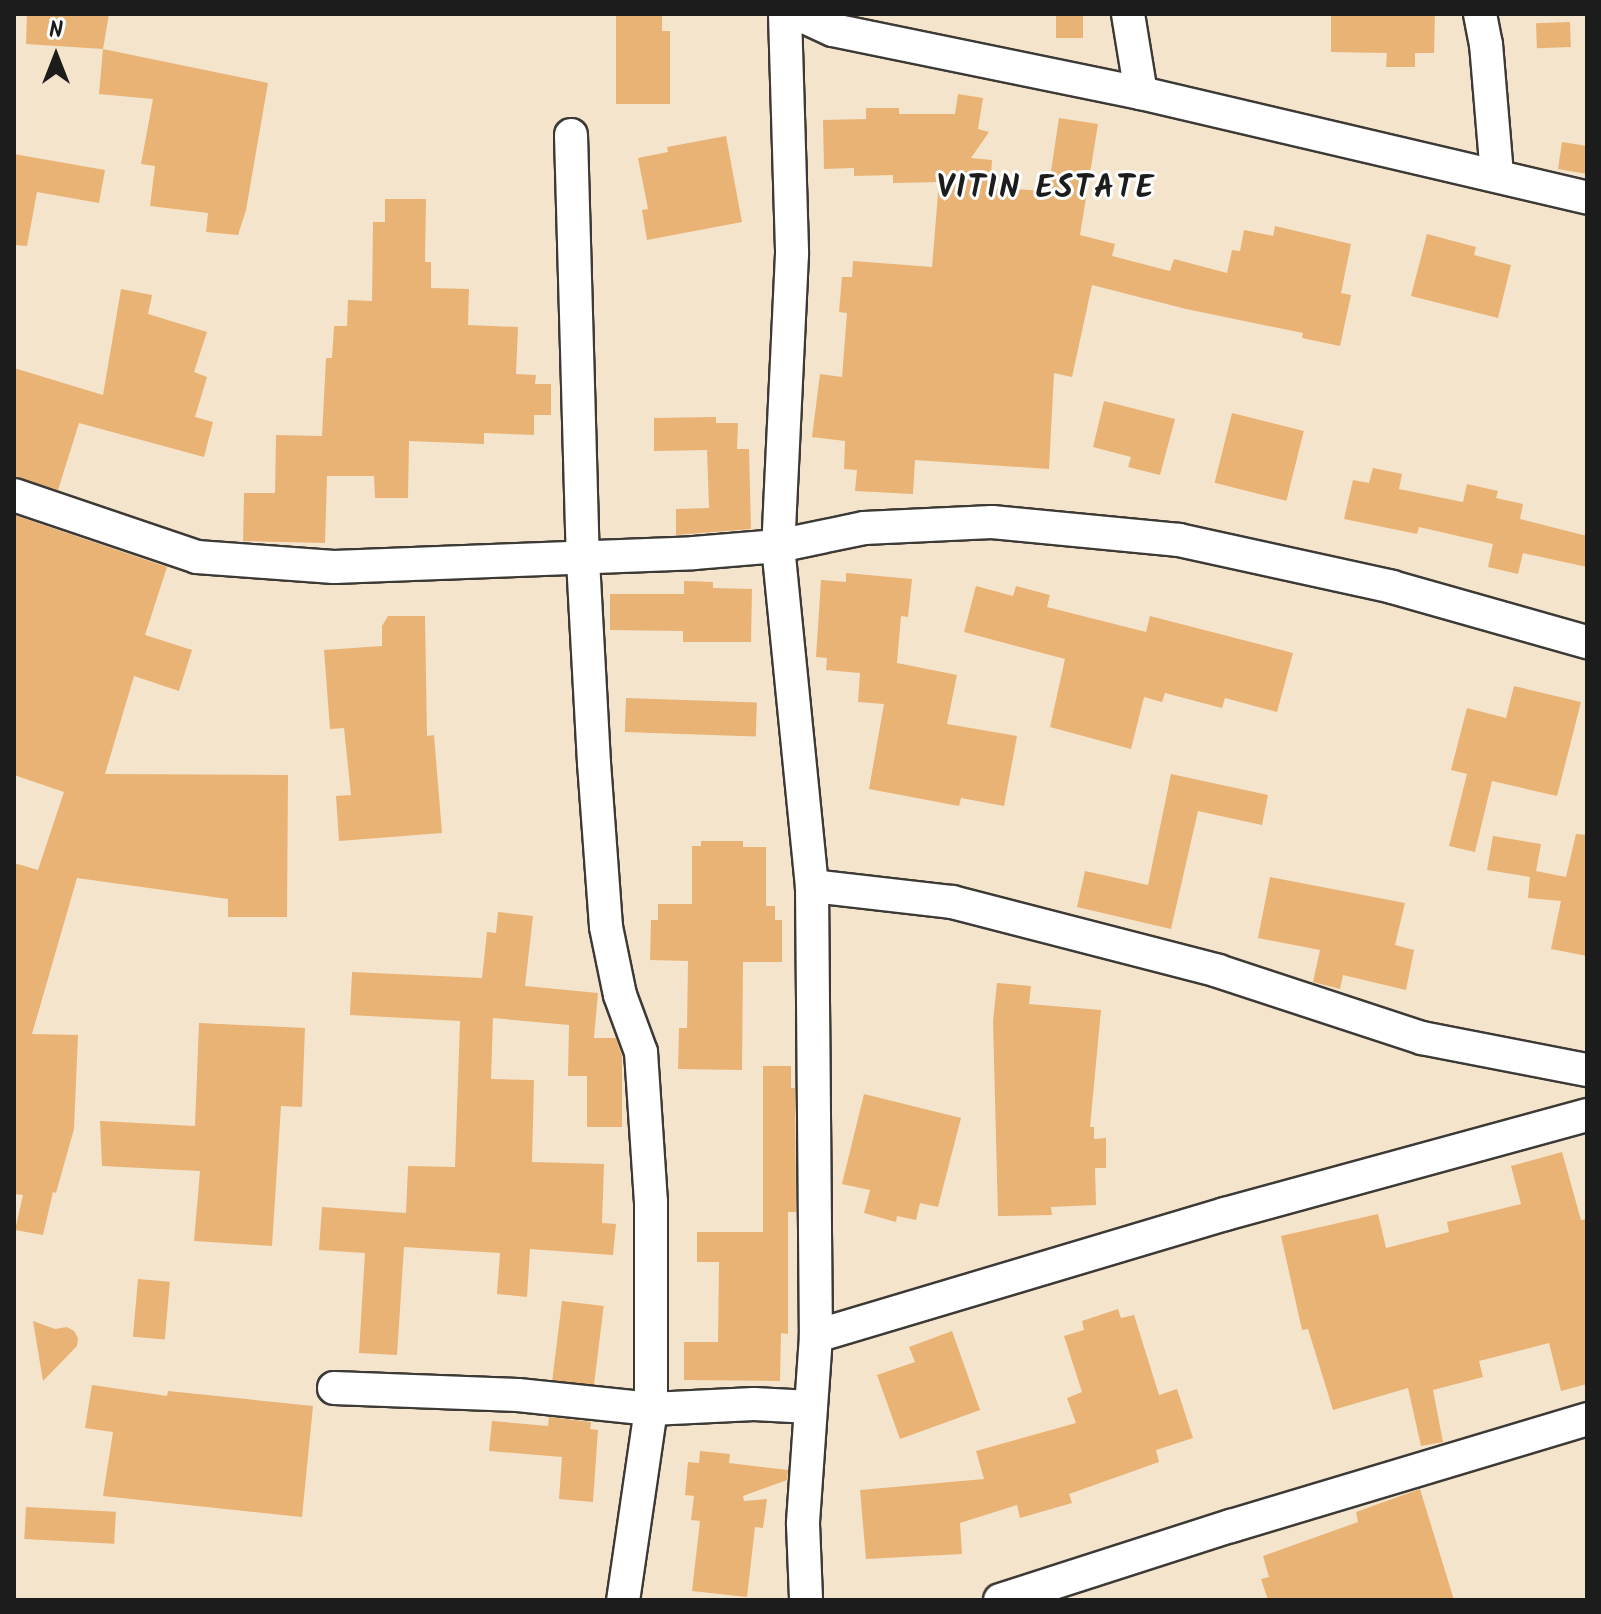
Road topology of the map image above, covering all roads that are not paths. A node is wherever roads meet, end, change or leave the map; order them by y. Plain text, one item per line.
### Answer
1 (785, 14) edge
2 (798, 14) edge
3 (1128, 14) edge
4 (1480, 14) edge
5 (1141, 93) junction
6 (571, 135) dead end
7 (1497, 176) junction
8 (1587, 198) edge
9 (14, 495) edge
10 (778, 546) junction
11 (583, 560) junction
12 (1587, 642) edge
13 (812, 886) junction
14 (1587, 1070) edge
15 (1587, 1115) edge
16 (816, 1336) junction
17 (334, 1388) dead end
18 (811, 1407) junction
19 (651, 1409) junction
20 (1587, 1419) edge
21 (623, 1600) edge
22 (806, 1600) edge
23 (1000, 1600) edge

1 - 10 street
2 - 5 street
3 - 5 street
4 - 7 street
5 - 7 street
6 - 11 street
7 - 8 street
9 - 11 street
10 - 11 street
10 - 12 street
10 - 13 street
11 - 19 street
13 - 14 street
13 - 16 street
15 - 16 street
16 - 18 street
17 - 19 street
18 - 19 street
18 - 22 street
19 - 21 street
20 - 23 street

